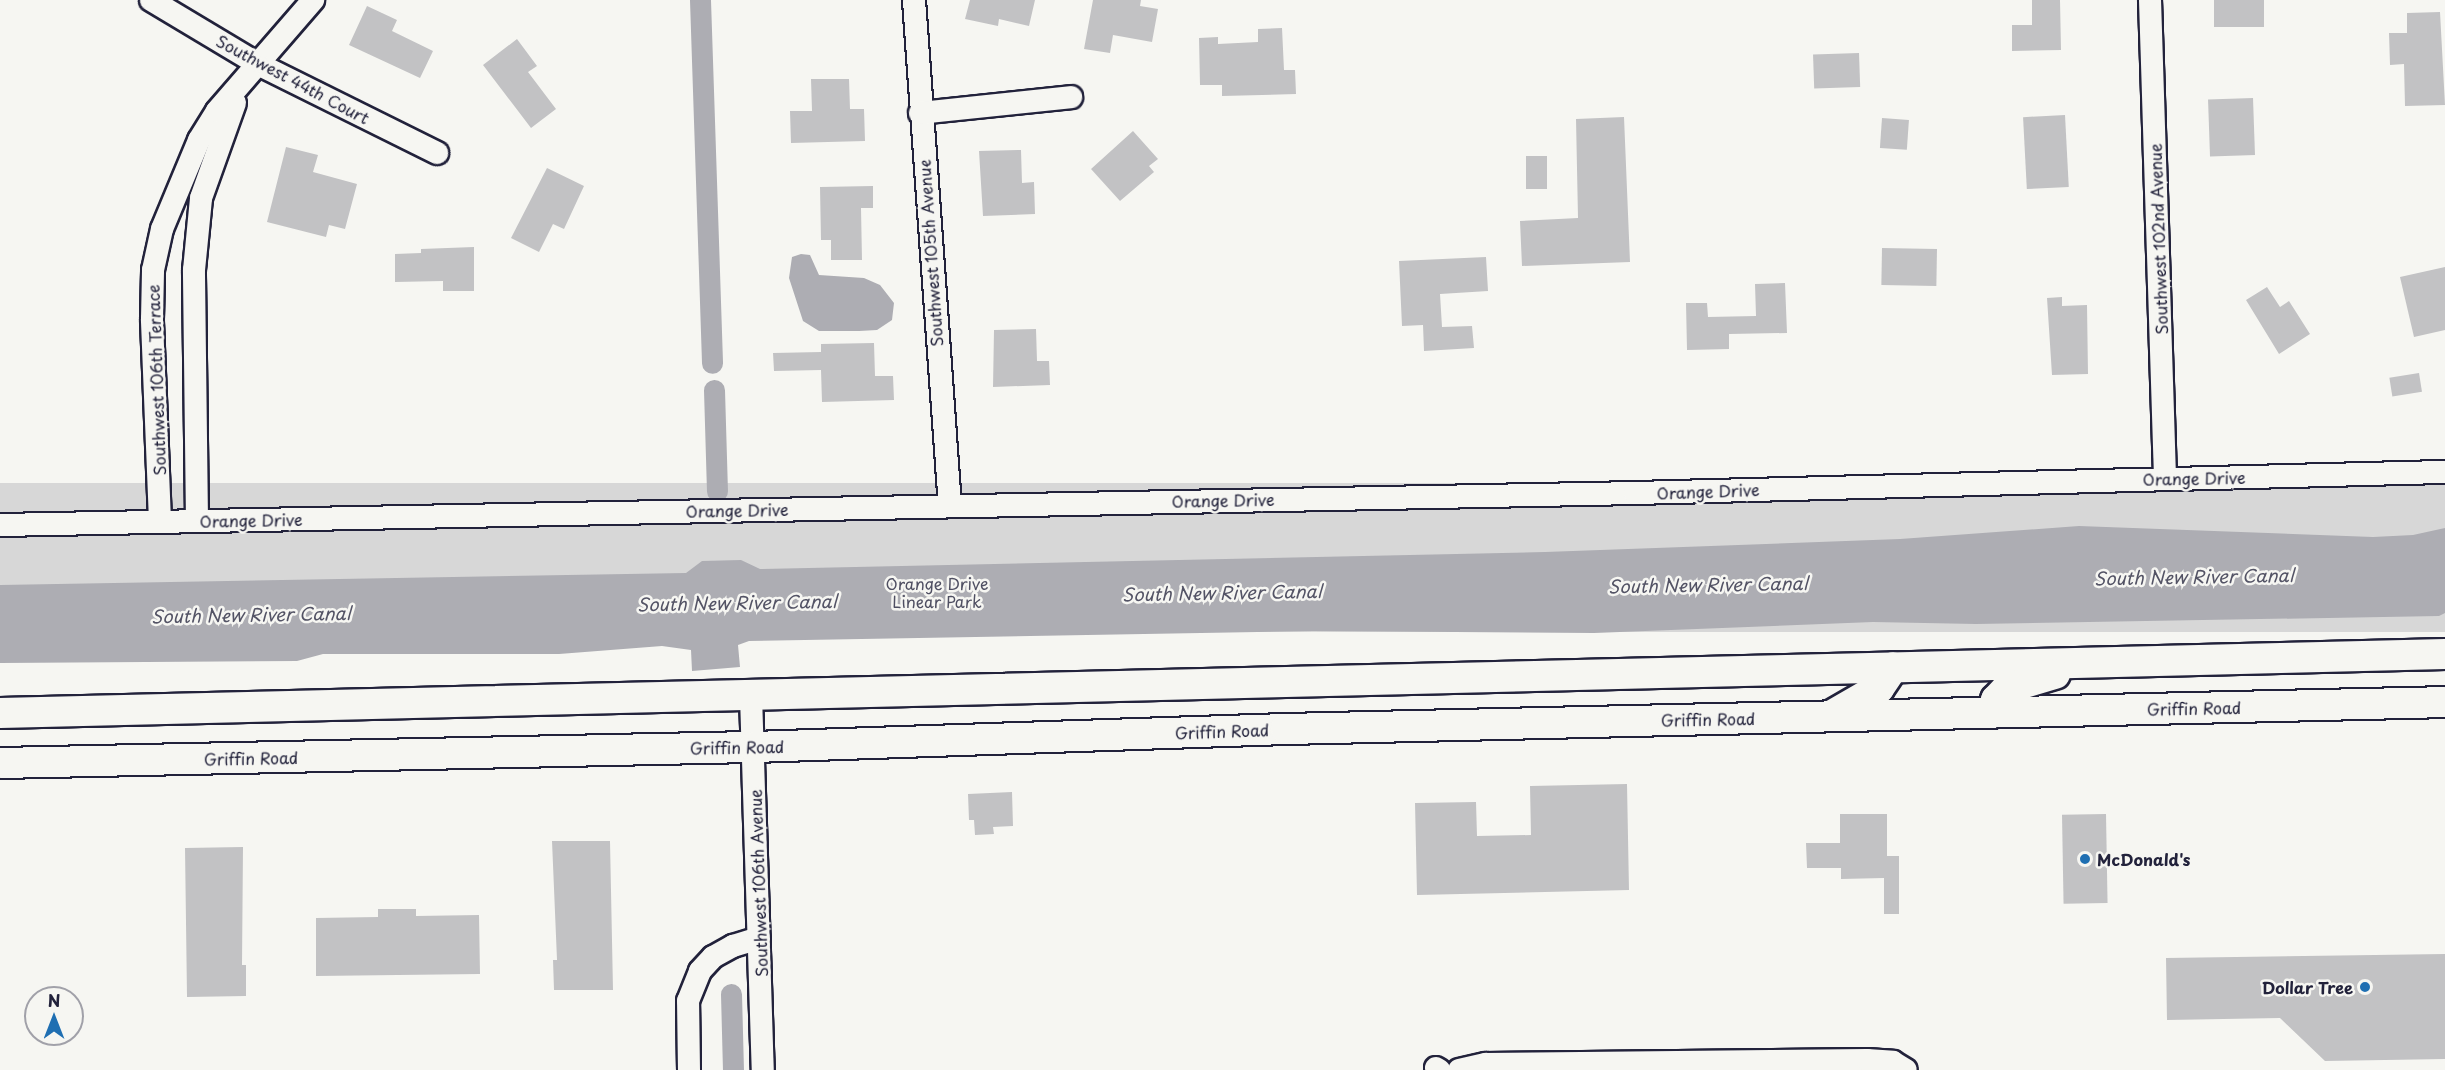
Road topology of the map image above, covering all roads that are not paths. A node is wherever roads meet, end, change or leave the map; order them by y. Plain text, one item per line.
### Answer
1 (151, 0) edge
2 (313, 0) edge
3 (914, 0) edge
4 (2150, 0) edge
5 (258, 64) junction
6 (243, 82) junction
7 (1071, 97) dead end
8 (920, 113) junction
9 (437, 153) dead end
10 (2445, 472) edge
11 (2166, 479) junction
12 (950, 506) junction
13 (197, 521) junction
14 (160, 522) junction
15 (0, 525) edge
16 (2445, 654) edge
17 (2089, 663) junction
18 (1893, 667) junction
19 (751, 696) junction
20 (2445, 702) edge
21 (0, 712) edge
22 (1992, 713) junction
23 (1829, 717) junction
24 (754, 747) junction
25 (0, 763) edge
26 (759, 938) junction
27 (1905, 1069) edge
28 (689, 1070) edge
29 (763, 1070) edge
30 (1459, 1070) edge

1 - 5 street, Southwest 44th Court
2 - 5 street, Southwest 106th Terrace
3 - 8 street, Southwest 105th Avenue
4 - 11 street, Southwest 102nd Avenue
5 - 6 street, Southwest 106th Terrace
5 - 9 street, Southwest 44th Court
6 - 13 street, Southwest 106th Terrace
6 - 14 street, Southwest 106th Terrace
7 - 8 street
8 - 12 street, Southwest 105th Avenue
10 - 11 street, Orange Drive
11 - 12 street, Orange Drive
12 - 13 street, Orange Drive
13 - 14 street, Orange Drive
14 - 15 street, Orange Drive
16 - 17 main road
17 - 18 main road
17 - 22 main road
18 - 19 main road
18 - 23 main road
19 - 21 main road
19 - 24 street, Southwest 106th Avenue
20 - 22 main road, Griffin Road
22 - 23 main road, Griffin Road
23 - 24 main road, Griffin Road
24 - 25 main road, Griffin Road
24 - 26 street, Southwest 106th Avenue
26 - 28 street
26 - 29 street, Southwest 106th Avenue
27 - 30 street

